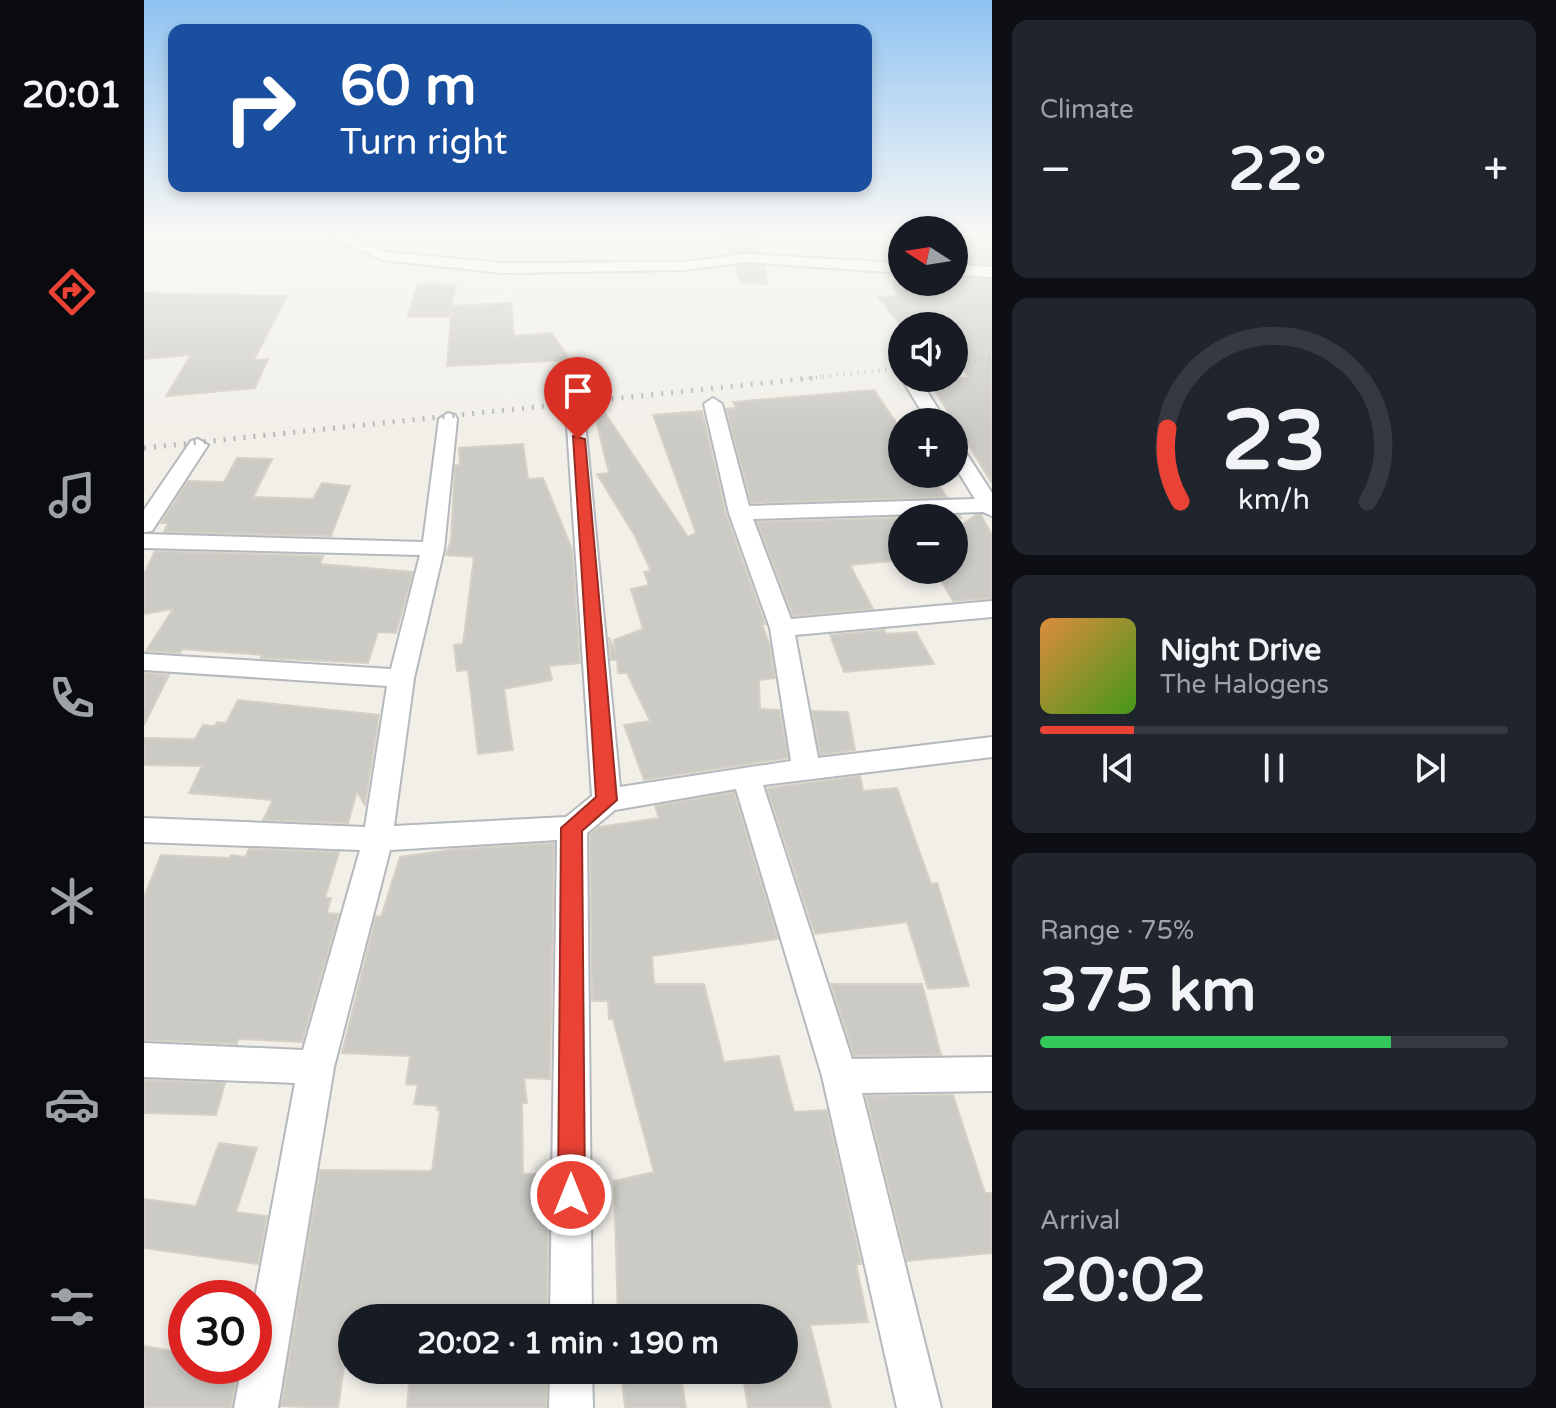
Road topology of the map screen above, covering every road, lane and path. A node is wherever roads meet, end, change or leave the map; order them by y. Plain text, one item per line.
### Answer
1 (713, 404) dead end
2 (575, 411) dead end
3 (448, 419) dead end
4 (198, 445) dead end
5 (968, 471) edge
6 (991, 507) edge
7 (740, 513) junction
8 (144, 526) edge
9 (144, 541) edge
10 (433, 549) junction
11 (992, 609) edge
12 (782, 628) junction
13 (144, 662) edge
14 (401, 678) junction
15 (992, 747) edge
16 (806, 770) junction
17 (746, 777) junction
18 (607, 800) junction
19 (572, 828) junction
20 (144, 830) edge
21 (378, 839) junction
22 (144, 1060) edge
23 (316, 1067) junction
24 (992, 1074) edge
25 (840, 1076) junction
26 (571, 1304) edge
27 (571, 1384) edge
28 (256, 1408) edge
29 (571, 1408) edge
30 (919, 1408) edge

1 - 7 street
2 - 18 street
3 - 10 street
4 - 8 street
5 - 6 street
6 - 7 street
7 - 12 street
9 - 10 street
10 - 14 street
11 - 12 street
12 - 16 street
13 - 14 street
14 - 21 street
15 - 16 street
16 - 17 street
17 - 18 street
17 - 25 street
18 - 19 street
19 - 21 street
19 - 26 street
20 - 21 street
21 - 23 street
22 - 23 street
23 - 28 street
24 - 25 street
25 - 30 street
27 - 29 street

